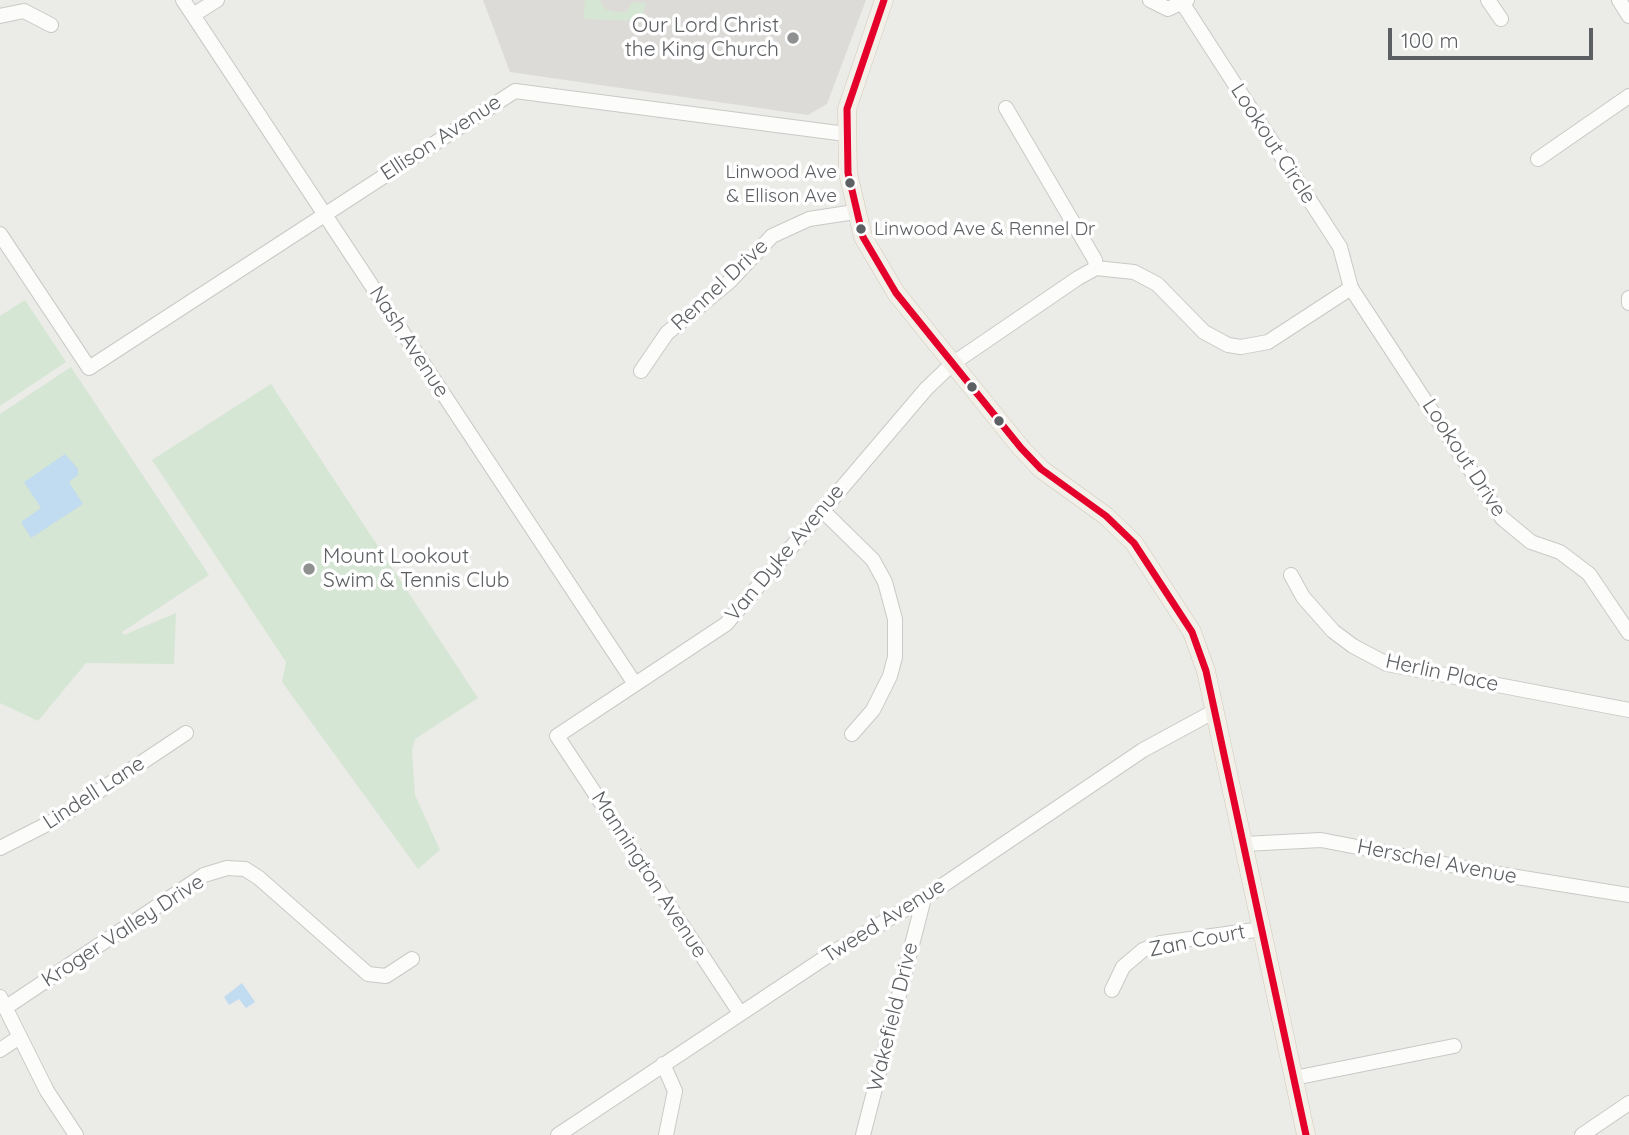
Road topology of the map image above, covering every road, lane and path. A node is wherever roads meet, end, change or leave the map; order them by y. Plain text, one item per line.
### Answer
1 (183, 0) edge
2 (217, 0) edge
3 (884, 0) edge
4 (1150, 0) edge
5 (1488, 0) edge
6 (1619, 0) edge
7 (1185, 2) edge
8 (193, 15) junction
9 (0, 16) edge
10 (1629, 16) edge
11 (1500, 19) dead end
12 (51, 24) dead end
13 (1629, 96) edge
14 (1006, 108) dead end
15 (846, 134) junction
16 (1538, 159) dead end
17 (855, 212) junction
18 (324, 213) junction
19 (0, 234) edge
20 (1096, 268) junction
21 (1351, 288) junction
22 (952, 364) junction
23 (641, 371) dead end
24 (822, 510) junction
25 (1291, 575) dead end
26 (1629, 633) edge
27 (635, 684) junction
28 (1629, 710) edge
29 (1213, 712) junction
30 (186, 733) dead end
31 (852, 734) dead end
32 (557, 736) joint
33 (1244, 844) junction
34 (0, 848) edge
35 (1629, 895) edge
36 (924, 898) junction
37 (1262, 929) junction
38 (412, 959) dead end
39 (1112, 990) dead end
40 (3, 1003) edge
41 (740, 1013) junction
42 (18, 1038) junction
43 (1454, 1046) dead end
44 (0, 1050) edge
45 (663, 1065) junction
46 (1294, 1078) junction
47 (1629, 1103) edge
48 (76, 1135) edge
49 (558, 1135) edge
50 (666, 1135) edge
51 (863, 1135) edge
52 (1306, 1135) edge
53 (1581, 1135) edge

1 - 8 street, Nash Avenue
2 - 8 street
3 - 15 main road
4 - 7 street, Lookout Circle
5 - 11 street
6 - 10 street
7 - 21 street, Lookout Circle
8 - 18 street, Nash Avenue
9 - 12 street
13 - 16 street
14 - 20 street
15 - 17 main road
15 - 18 street, Ellison Avenue
17 - 22 main road
17 - 23 street, Rennel Drive
18 - 19 street, Ellison Avenue
18 - 27 street, Nash Avenue
20 - 21 street
20 - 22 street, Van Dyke Avenue
21 - 26 street, Lookout Drive
22 - 24 street, Van Dyke Avenue
22 - 29 main road
24 - 27 street, Van Dyke Avenue
24 - 31 street
25 - 28 street, Herlin Place
27 - 32 street, Van Dyke Avenue
29 - 33 main road
29 - 36 street, Tweed Avenue
30 - 34 street, Lindell Lane
32 - 41 street, Mannington Avenue
33 - 35 street, Herschel Avenue
33 - 37 main road
36 - 41 street, Tweed Avenue
36 - 51 street, Wakefield Drive
37 - 39 street, Zan Court
37 - 46 main road
38 - 40 street, Kroger Valley Drive
40 - 42 street
41 - 45 street, Tweed Avenue
42 - 44 street
42 - 48 street
43 - 46 street
45 - 49 street, Tweed Avenue
45 - 50 street
46 - 52 main road
47 - 53 street

